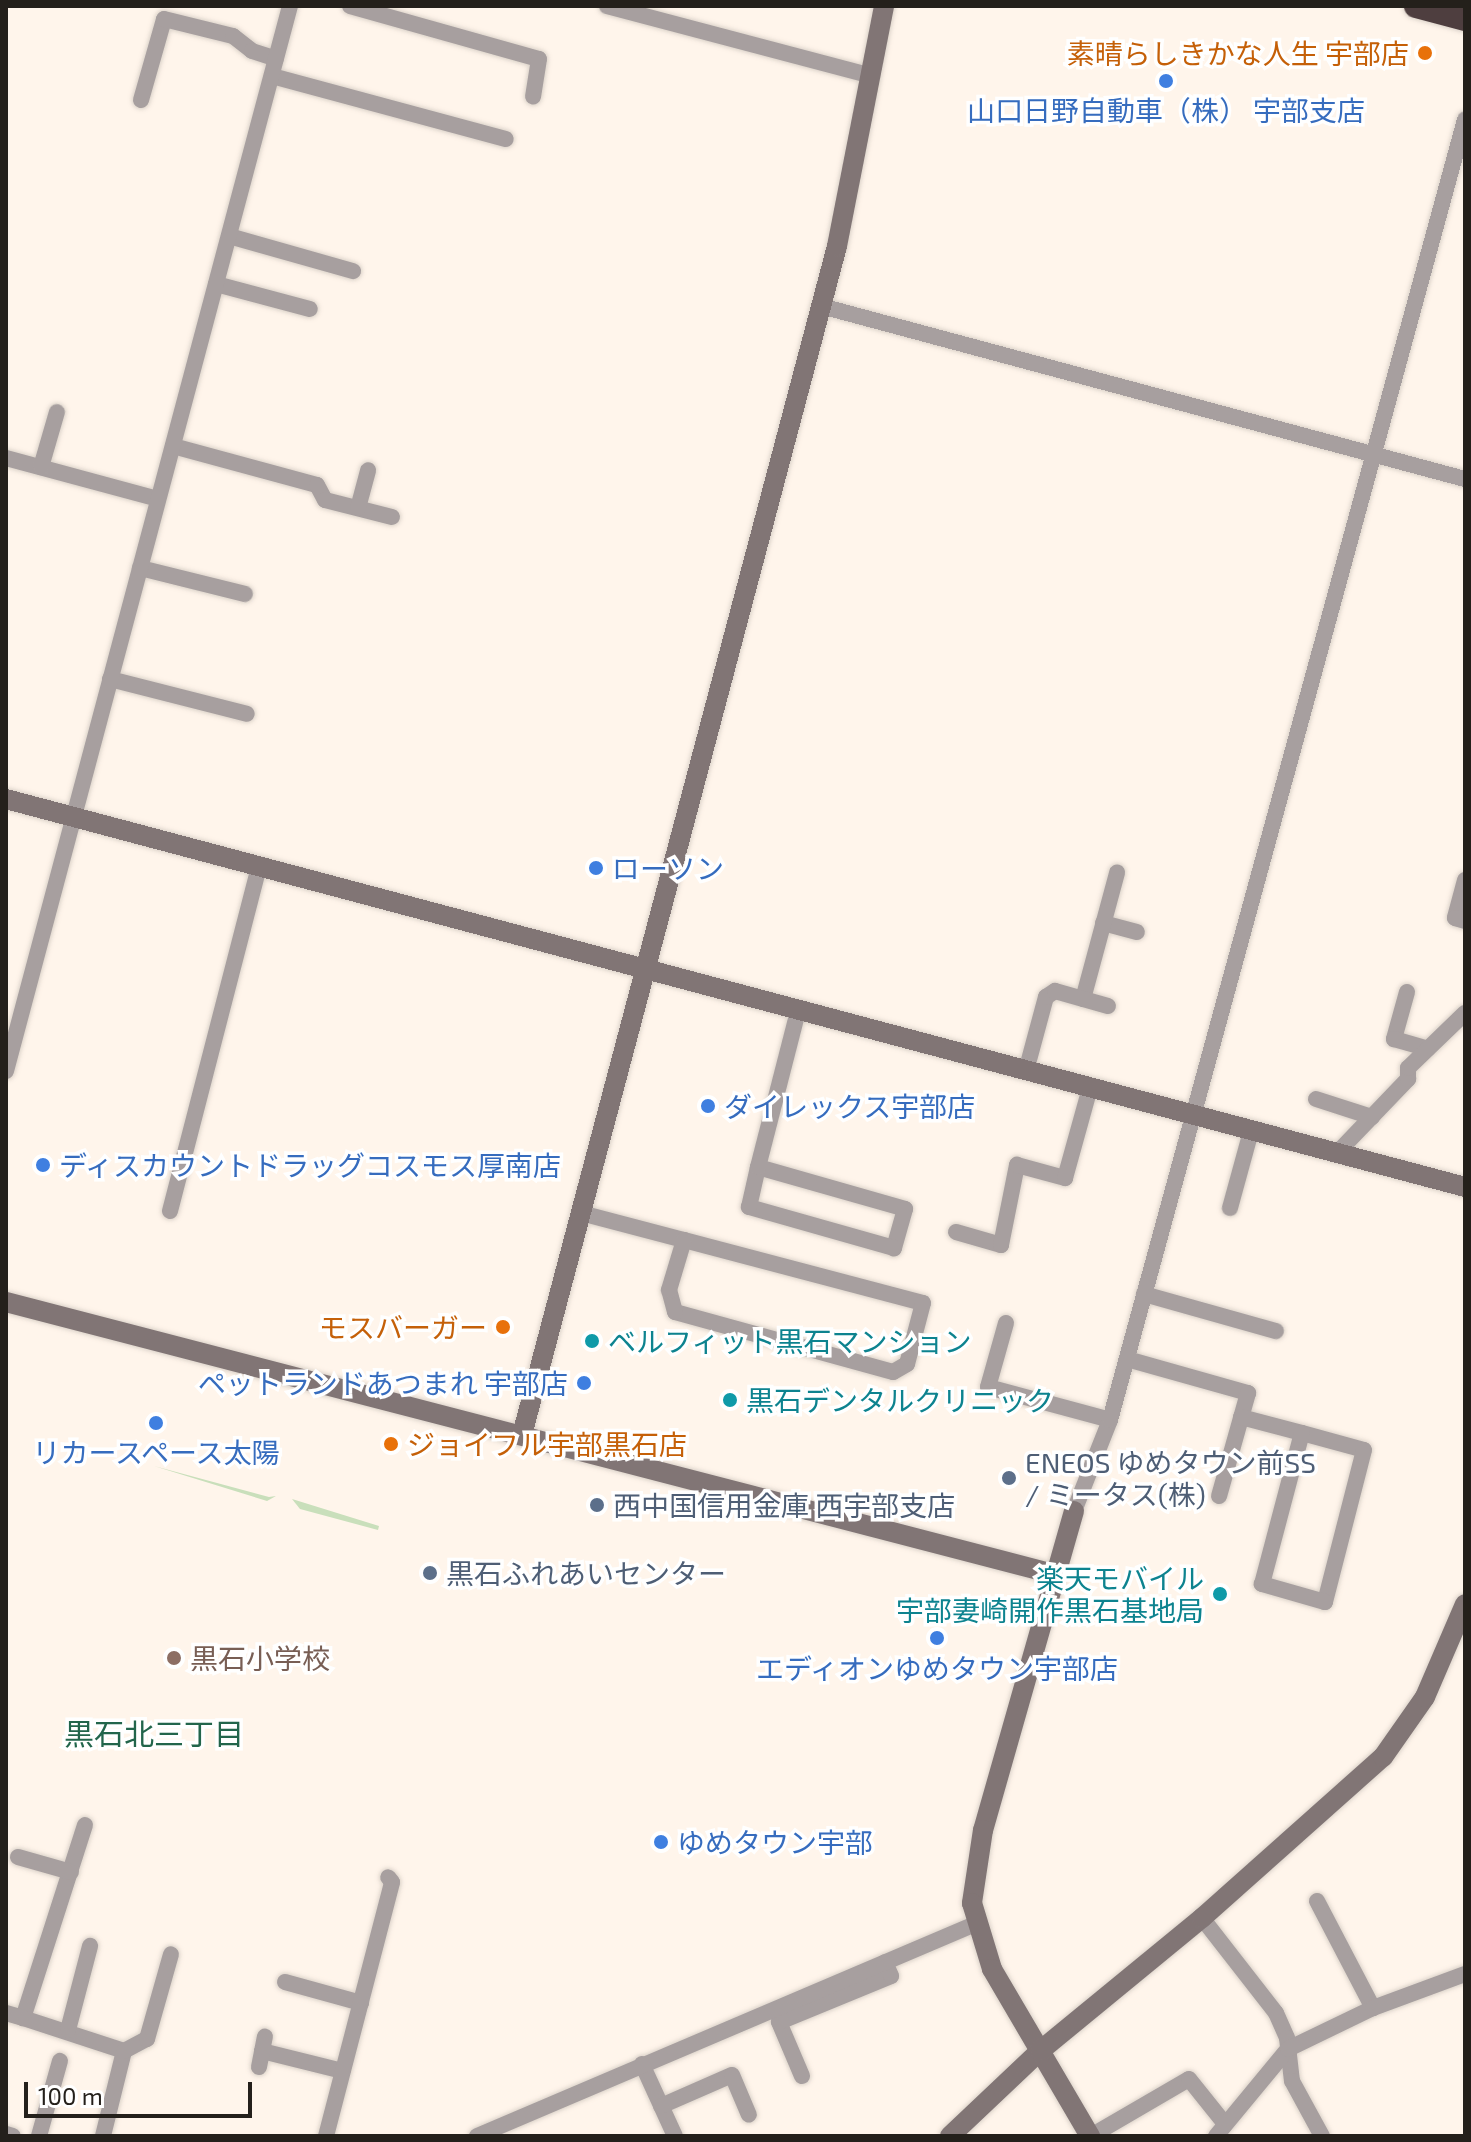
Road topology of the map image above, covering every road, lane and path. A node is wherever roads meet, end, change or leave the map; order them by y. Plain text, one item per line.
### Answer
1 (290, 6) edge
2 (350, 6) edge
3 (607, 6) edge
4 (884, 6) edge
5 (1416, 6) edge
6 (1465, 19) edge
7 (276, 59) junction
8 (868, 75) junction
9 (272, 76) junction
10 (533, 97) dead end
11 (141, 100) dead end
12 (1465, 120) edge
13 (506, 139) dead end
14 (229, 236) junction
15 (353, 271) dead end
16 (216, 284) junction
17 (821, 306) junction
18 (310, 309) dead end
19 (57, 412) dead end
20 (173, 446) junction
21 (1375, 454) junction
22 (6, 458) edge
23 (41, 467) junction
24 (368, 470) dead end
25 (1465, 479) edge
26 (158, 499) junction
27 (358, 508) junction
28 (392, 517) dead end
29 (140, 568) junction
30 (245, 594) dead end
31 (110, 679) junction
32 (247, 714) dead end
33 (6, 799) edge
34 (73, 817) junction
35 (259, 866) junction
36 (1117, 873) dead end
37 (1465, 880) edge
38 (1465, 921) edge
39 (1103, 923) junction
40 (1137, 932) dead end
41 (644, 968) junction
42 (1407, 992) dead end
43 (1083, 999) junction
44 (1108, 1006) dead end
45 (798, 1011) junction
46 (1465, 1013) edge
47 (1428, 1049) junction
48 (6, 1071) edge
49 (1026, 1071) junction
50 (1090, 1088) junction
51 (1316, 1099) dead end
52 (1191, 1115) junction
53 (1372, 1117) junction
54 (1251, 1131) junction
55 (1337, 1153) junction
56 (758, 1167) junction
57 (1465, 1187) edge
58 (1231, 1208) dead end
59 (170, 1211) dead end
60 (581, 1213) junction
61 (956, 1232) dead end
62 (684, 1240) junction
63 (1144, 1294) junction
64 (6, 1302) edge
65 (1006, 1323) dead end
66 (1276, 1331) dead end
67 (1127, 1359) junction
68 (1241, 1417) junction
69 (1110, 1420) junction
70 (1302, 1433) junction
71 (522, 1435) junction
72 (1219, 1496) dead end
73 (1074, 1511) joint
74 (1054, 1574) junction
75 (1465, 1604) edge
76 (85, 1825) dead end
77 (18, 1857) dead end
78 (71, 1872) junction
79 (388, 1877) dead end
80 (1317, 1901) dead end
81 (1202, 1918) junction
82 (975, 1924) junction
83 (90, 1946) dead end
84 (171, 1954) dead end
85 (885, 1962) junction
86 (1465, 1974) edge
87 (285, 1982) dead end
88 (361, 2003) junction
89 (1373, 2008) junction
90 (6, 2013) edge
91 (23, 2018) junction
92 (68, 2030) junction
93 (1288, 2049) junction
94 (124, 2051) junction
95 (1040, 2051) junction
96 (262, 2052) dead end
97 (60, 2061) dead end
98 (642, 2064) junction
99 (343, 2071) junction
100 (802, 2076) dead end
101 (661, 2106) junction
102 (749, 2115) dead end
103 (1220, 2130) edge
104 (6, 2134) edge
105 (13, 2136) edge
106 (39, 2136) edge
107 (103, 2136) edge
108 (326, 2136) edge
109 (477, 2136) edge
110 (675, 2136) edge
111 (950, 2136) edge
112 (1091, 2136) edge
113 (1322, 2136) edge

1 - 7 street
2 - 10 street
3 - 8 street
4 - 8 street
5 - 6 highway
7 - 9 street
7 - 11 street
8 - 17 street
9 - 13 street
9 - 14 street
12 - 21 street
14 - 15 street
14 - 16 street
16 - 18 street
16 - 20 street
17 - 21 street
17 - 41 street
19 - 23 street
20 - 26 street
20 - 27 street
21 - 25 street
21 - 52 street
22 - 23 street
23 - 26 street
24 - 27 street
26 - 29 street
27 - 28 street
29 - 30 street
29 - 31 street
31 - 32 street
31 - 34 street
33 - 34 street
34 - 35 street
34 - 48 street
35 - 41 street
35 - 59 street
36 - 39 street
37 - 38 street
39 - 40 street
39 - 43 street
41 - 45 street
41 - 60 street
42 - 47 street
43 - 44 street
43 - 49 street
45 - 49 street
45 - 56 street
46 - 47 street
47 - 53 street
49 - 50 street
50 - 52 street
50 - 61 street
51 - 53 street
52 - 54 street
52 - 63 street
53 - 55 street
54 - 55 street
54 - 58 street
55 - 57 street
56 - 56 street
60 - 62 street
60 - 71 street
62 - 62 street
63 - 66 street
63 - 67 street
64 - 71 street
65 - 69 street
67 - 68 street
67 - 69 street
68 - 70 street
68 - 72 street
69 - 73 street
70 - 70 street
71 - 74 street
73 - 74 street
74 - 82 street
75 - 81 street
76 - 78 street
77 - 78 street
78 - 91 street
79 - 88 street
80 - 89 street
81 - 93 street
81 - 95 street
82 - 85 street
82 - 95 street
83 - 92 street
84 - 94 street
85 - 98 street
85 - 100 street
86 - 89 street
87 - 88 street
88 - 99 street
89 - 93 street
90 - 91 street
91 - 92 street
92 - 94 street
93 - 103 street
93 - 113 street
94 - 107 street
95 - 111 street
95 - 112 street
96 - 99 street
97 - 106 street
98 - 101 street
98 - 109 street
99 - 108 street
101 - 102 street
101 - 110 street
103 - 112 street
104 - 105 street

